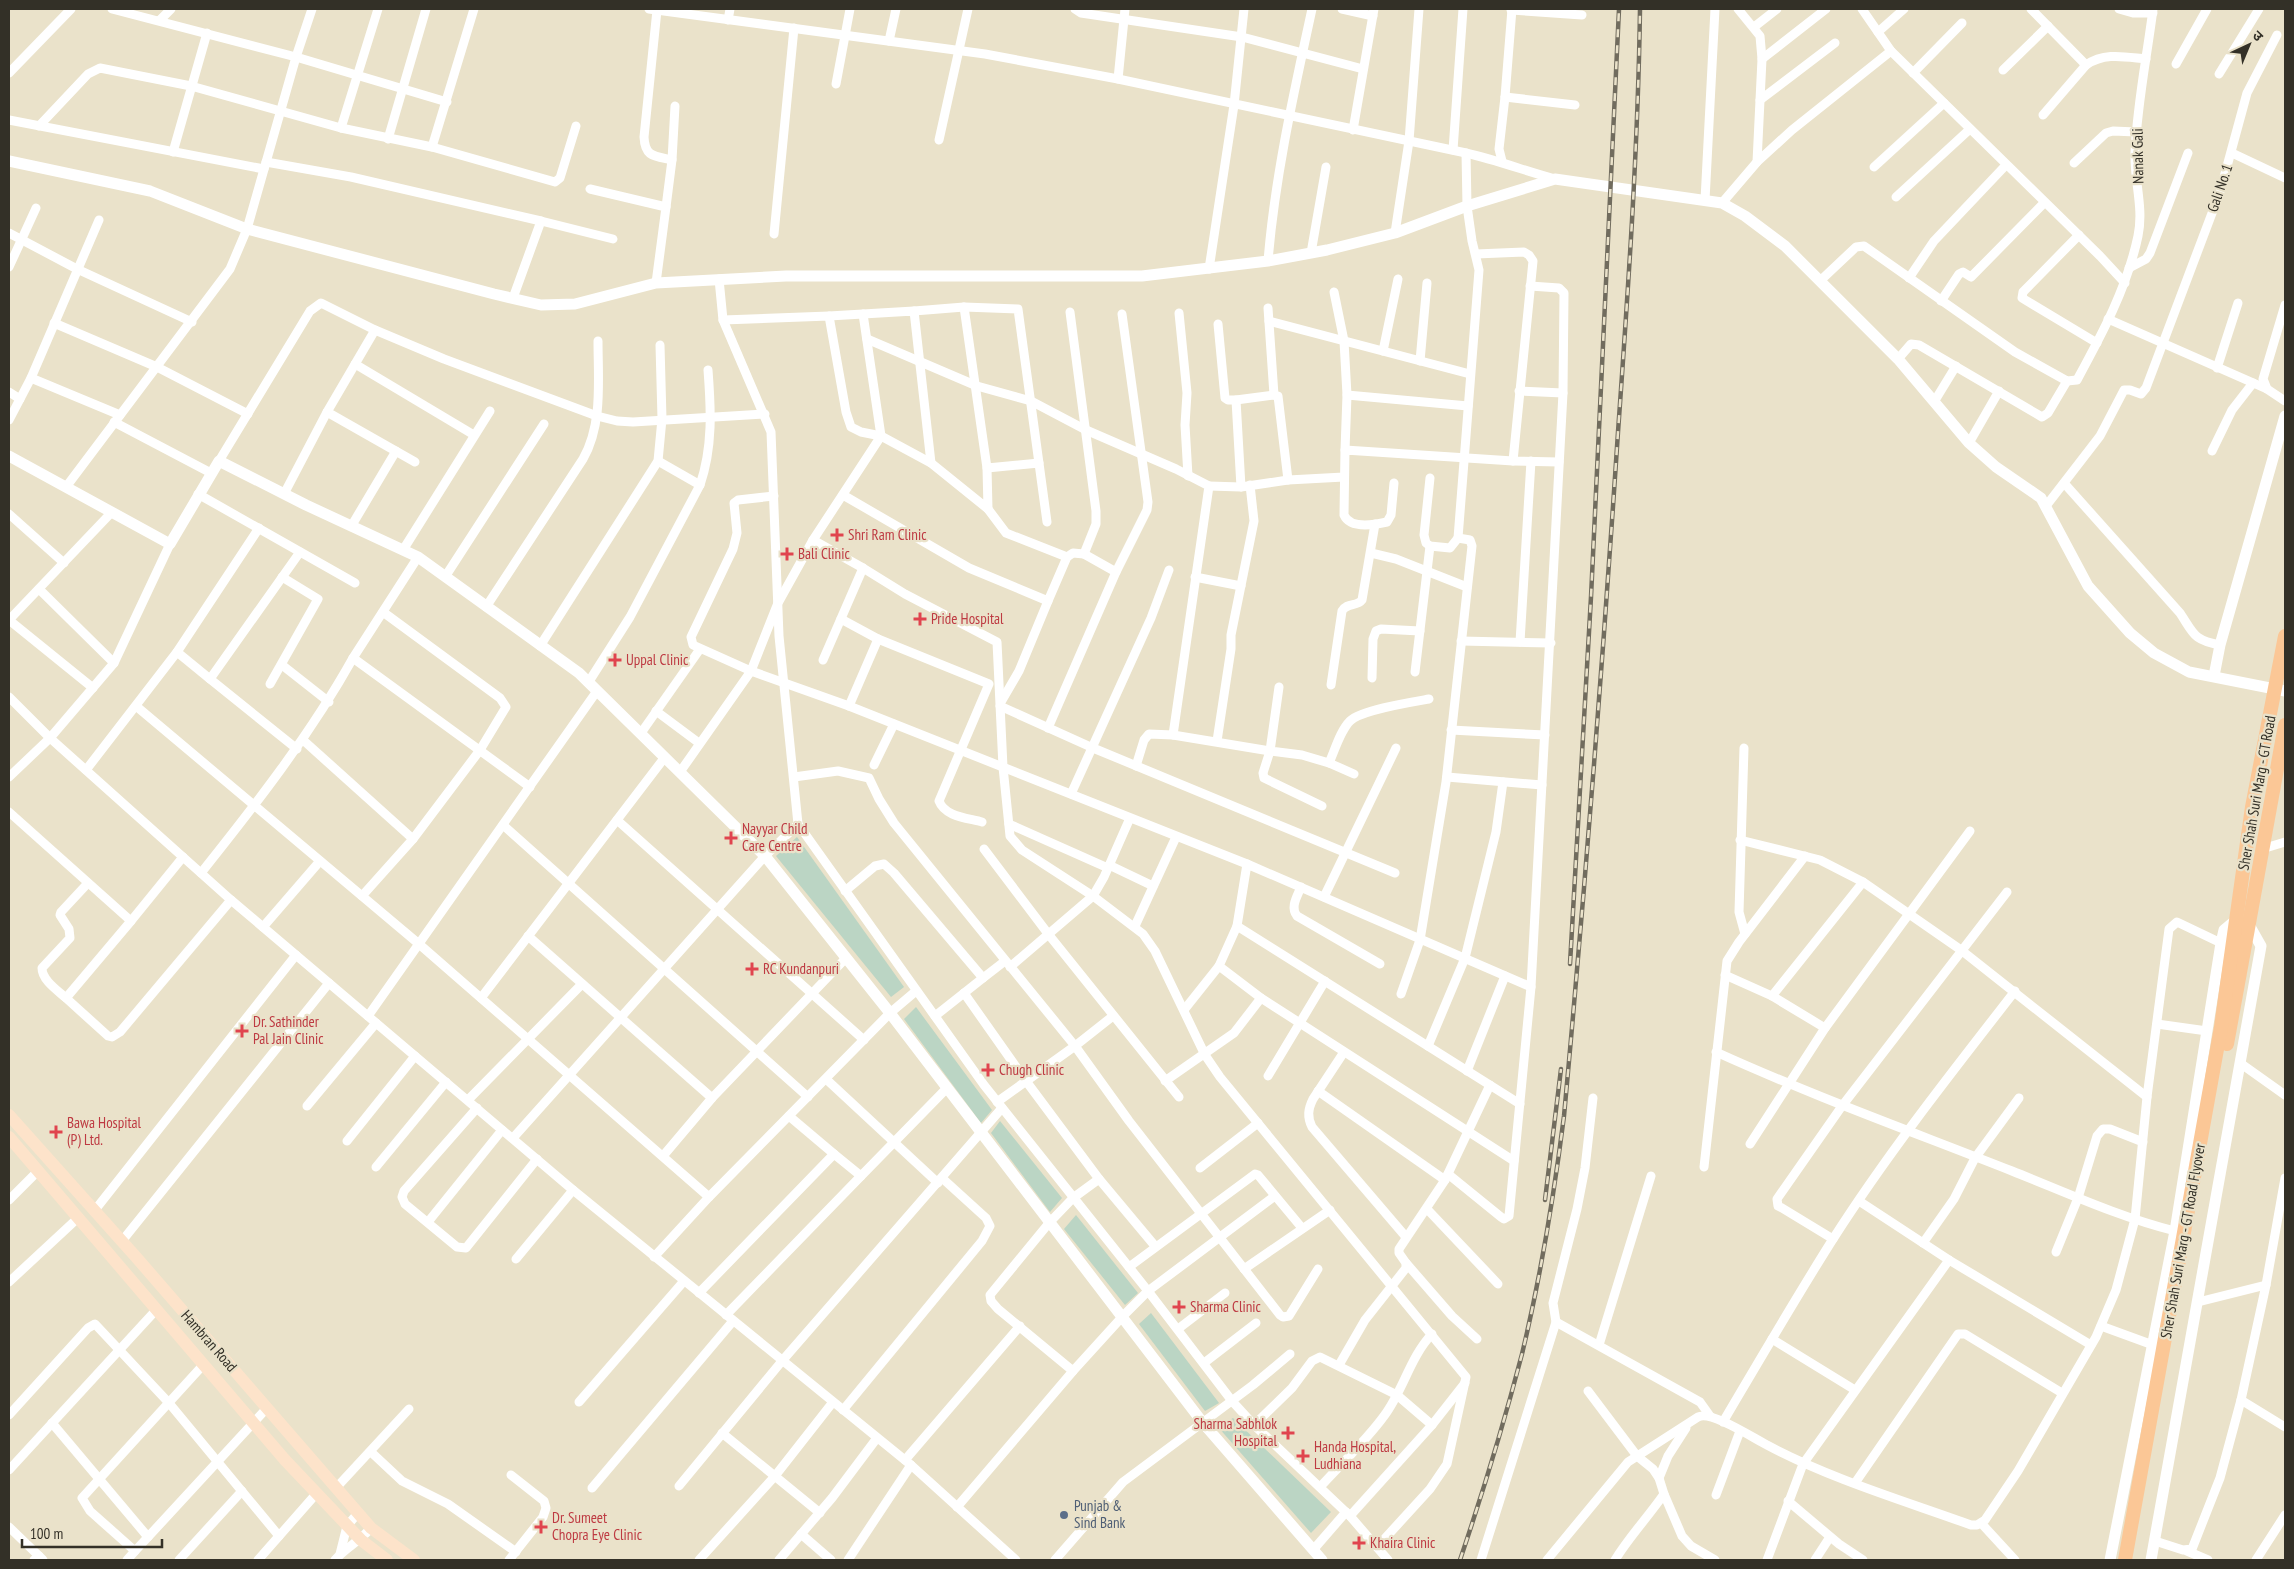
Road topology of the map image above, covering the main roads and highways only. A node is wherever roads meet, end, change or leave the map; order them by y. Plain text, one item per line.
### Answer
1 (2285, 636) edge
2 (2285, 725) edge
3 (2242, 921) junction
4 (2233, 941) junction
5 (9, 1115) edge
6 (9, 1137) edge
7 (387, 1560) edge
8 (414, 1560) edge
9 (2125, 1560) edge
10 (2135, 1560) edge

1 - 3 main road, Sher Shah Suri Marg - GT Road
2 - 3 main road, Sher Shah Suri Marg - GT Road
3 - 4 main road, Sher Shah Suri Marg - GT Road Flyover
4 - 9 main road, Sher Shah Suri Marg - GT Road Flyover
4 - 10 main road, Sher Shah Suri Marg - GT Road Flyover
5 - 8 main road, Hambran Road
6 - 7 main road, Hambran Road

